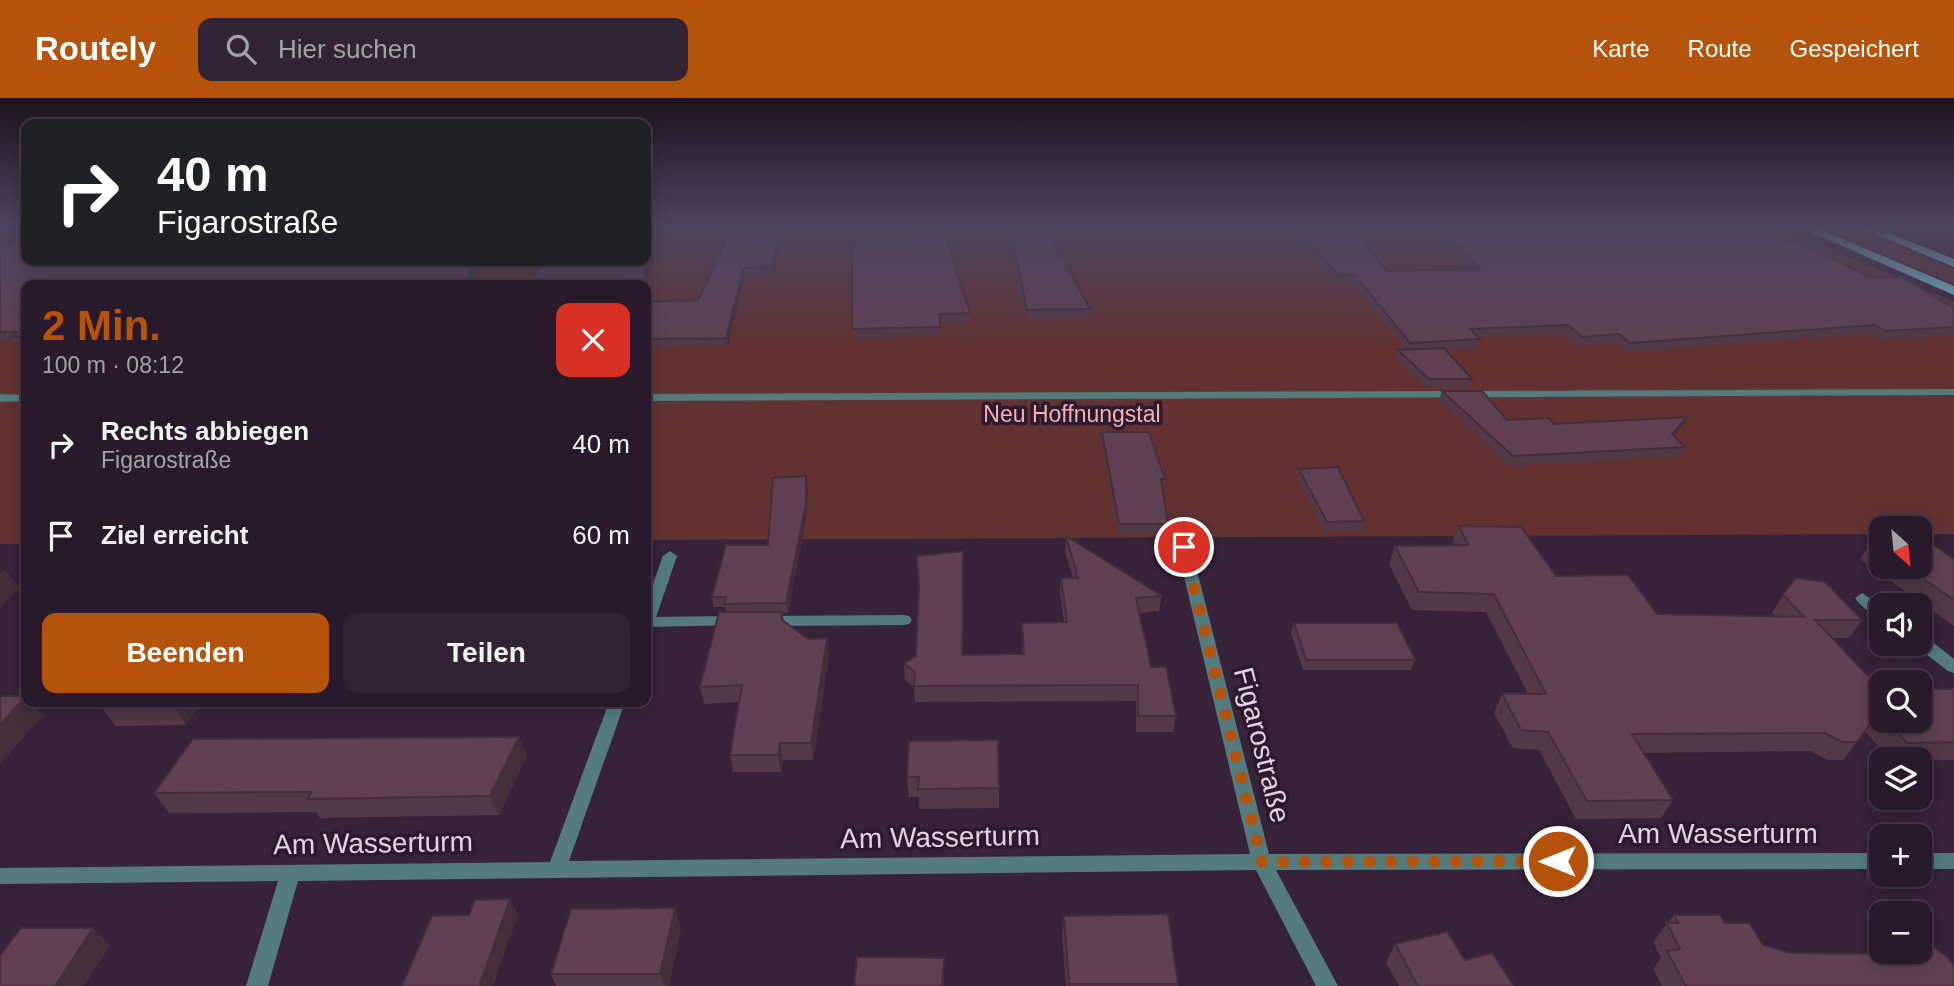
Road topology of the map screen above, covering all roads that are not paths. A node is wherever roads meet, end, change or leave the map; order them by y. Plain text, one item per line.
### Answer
1 (1901, 268) edge
2 (1954, 291) edge
3 (1954, 392) edge
4 (0, 398) edge
5 (21, 398) edge
6 (651, 398) edge
7 (1184, 547) dead end
8 (670, 556) dead end
9 (1862, 598) dead end
10 (1869, 603) edge
11 (651, 608) edge
12 (904, 620) dead end
13 (651, 622) edge
14 (1932, 650) edge
15 (1954, 667) edge
16 (615, 707) edge
17 (1869, 861) edge
18 (1932, 861) edge
19 (1954, 861) edge
20 (1262, 862) junction
21 (557, 869) junction
22 (291, 872) junction
23 (0, 876) edge
24 (257, 986) edge
25 (1327, 986) edge

1 - 2 main road
3 - 6 street
4 - 5 street
7 - 20 street, Figarostraße
8 - 11 street
9 - 10 street
12 - 13 street
14 - 15 street
16 - 21 street
17 - 20 street, Am Wasserturm
18 - 19 street
20 - 21 street, Am Wasserturm
20 - 25 street, Figarostraße
21 - 22 street, Am Wasserturm
22 - 23 street, Am Wasserturm
22 - 24 street

